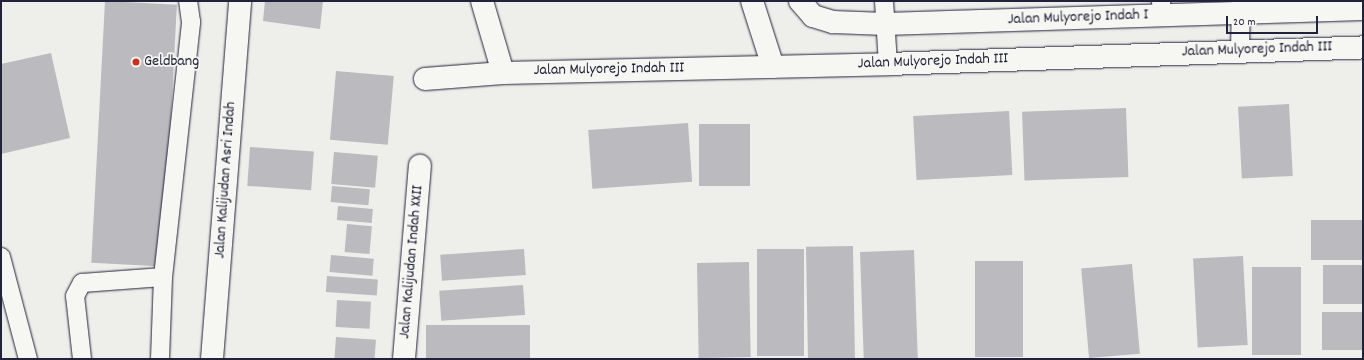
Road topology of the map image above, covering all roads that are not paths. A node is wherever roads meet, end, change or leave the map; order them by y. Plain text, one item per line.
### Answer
1 (188, 1) edge
2 (240, 1) edge
3 (482, 1) edge
4 (752, 1) edge
5 (800, 1) edge
6 (884, 1) edge
7 (1242, 7) edge
8 (1161, 8) edge
9 (1363, 8) edge
10 (885, 24) junction
11 (1363, 47) edge
12 (1240, 50) junction
13 (888, 64) junction
14 (773, 67) junction
15 (503, 73) junction
16 (425, 79) dead end
17 (420, 166) dead end
18 (1, 257) edge
19 (163, 277) junction
20 (28, 359) edge
21 (82, 359) edge
22 (160, 359) edge
23 (212, 359) edge
24 (404, 359) edge

1 - 19 lane
2 - 23 street, Jalan Kalijudan Asri Indah
3 - 15 street
4 - 14 street
5 - 10 street, Jalan Mulyorejo Indah I
6 - 10 lane
7 - 8 street, Jalan Mulyorejo Indah I
7 - 9 street, Jalan Mulyorejo Indah I
7 - 12 lane
8 - 10 street, Jalan Mulyorejo Indah I
10 - 13 lane
11 - 12 street, Jalan Mulyorejo Indah III
12 - 13 street, Jalan Mulyorejo Indah III
13 - 14 street, Jalan Mulyorejo Indah III
14 - 15 street, Jalan Mulyorejo Indah III
15 - 16 street, Jalan Mulyorejo Indah III
17 - 24 street, Jalan Kalijudan Indah XXII
18 - 20 lane
19 - 21 lane
19 - 22 lane

